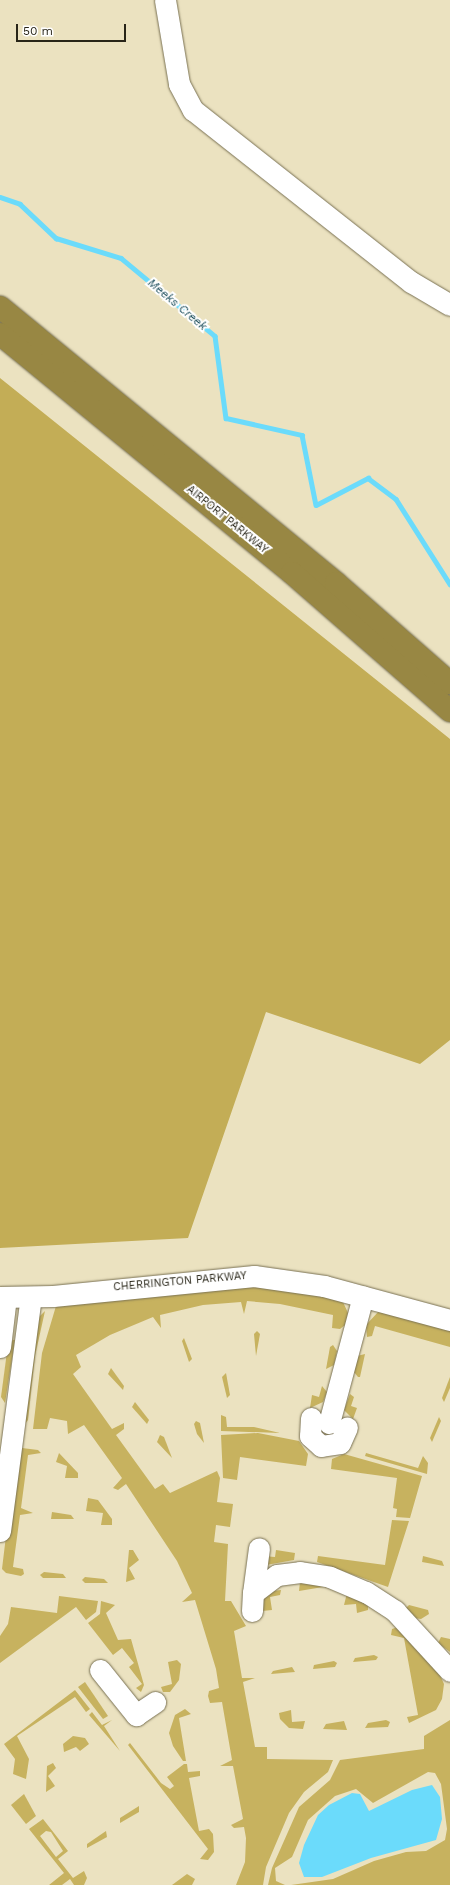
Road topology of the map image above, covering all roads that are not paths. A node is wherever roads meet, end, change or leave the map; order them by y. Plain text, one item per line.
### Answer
1 (165, 0) edge
2 (450, 305) edge
3 (0, 307) edge
4 (0, 334) edge
5 (450, 683) edge
6 (450, 711) edge
7 (363, 1296) junction
8 (3, 1297) edge
9 (31, 1297) junction
10 (450, 1320) edge
11 (0, 1347) edge
12 (329, 1423) dead end
13 (0, 1531) edge
14 (259, 1548) dead end
15 (100, 1670) dead end
16 (450, 1671) edge
17 (155, 1702) dead end

1 - 2 street
3 - 5 highway, AIRPORT PARKWAY
4 - 6 highway, AIRPORT PARKWAY
7 - 9 street, CHERRINGTON PARKWAY
7 - 10 street, CHERRINGTON PARKWAY
7 - 12 street
8 - 9 street, CHERRINGTON PARKWAY
8 - 11 street
9 - 13 street
14 - 16 street
15 - 17 street

